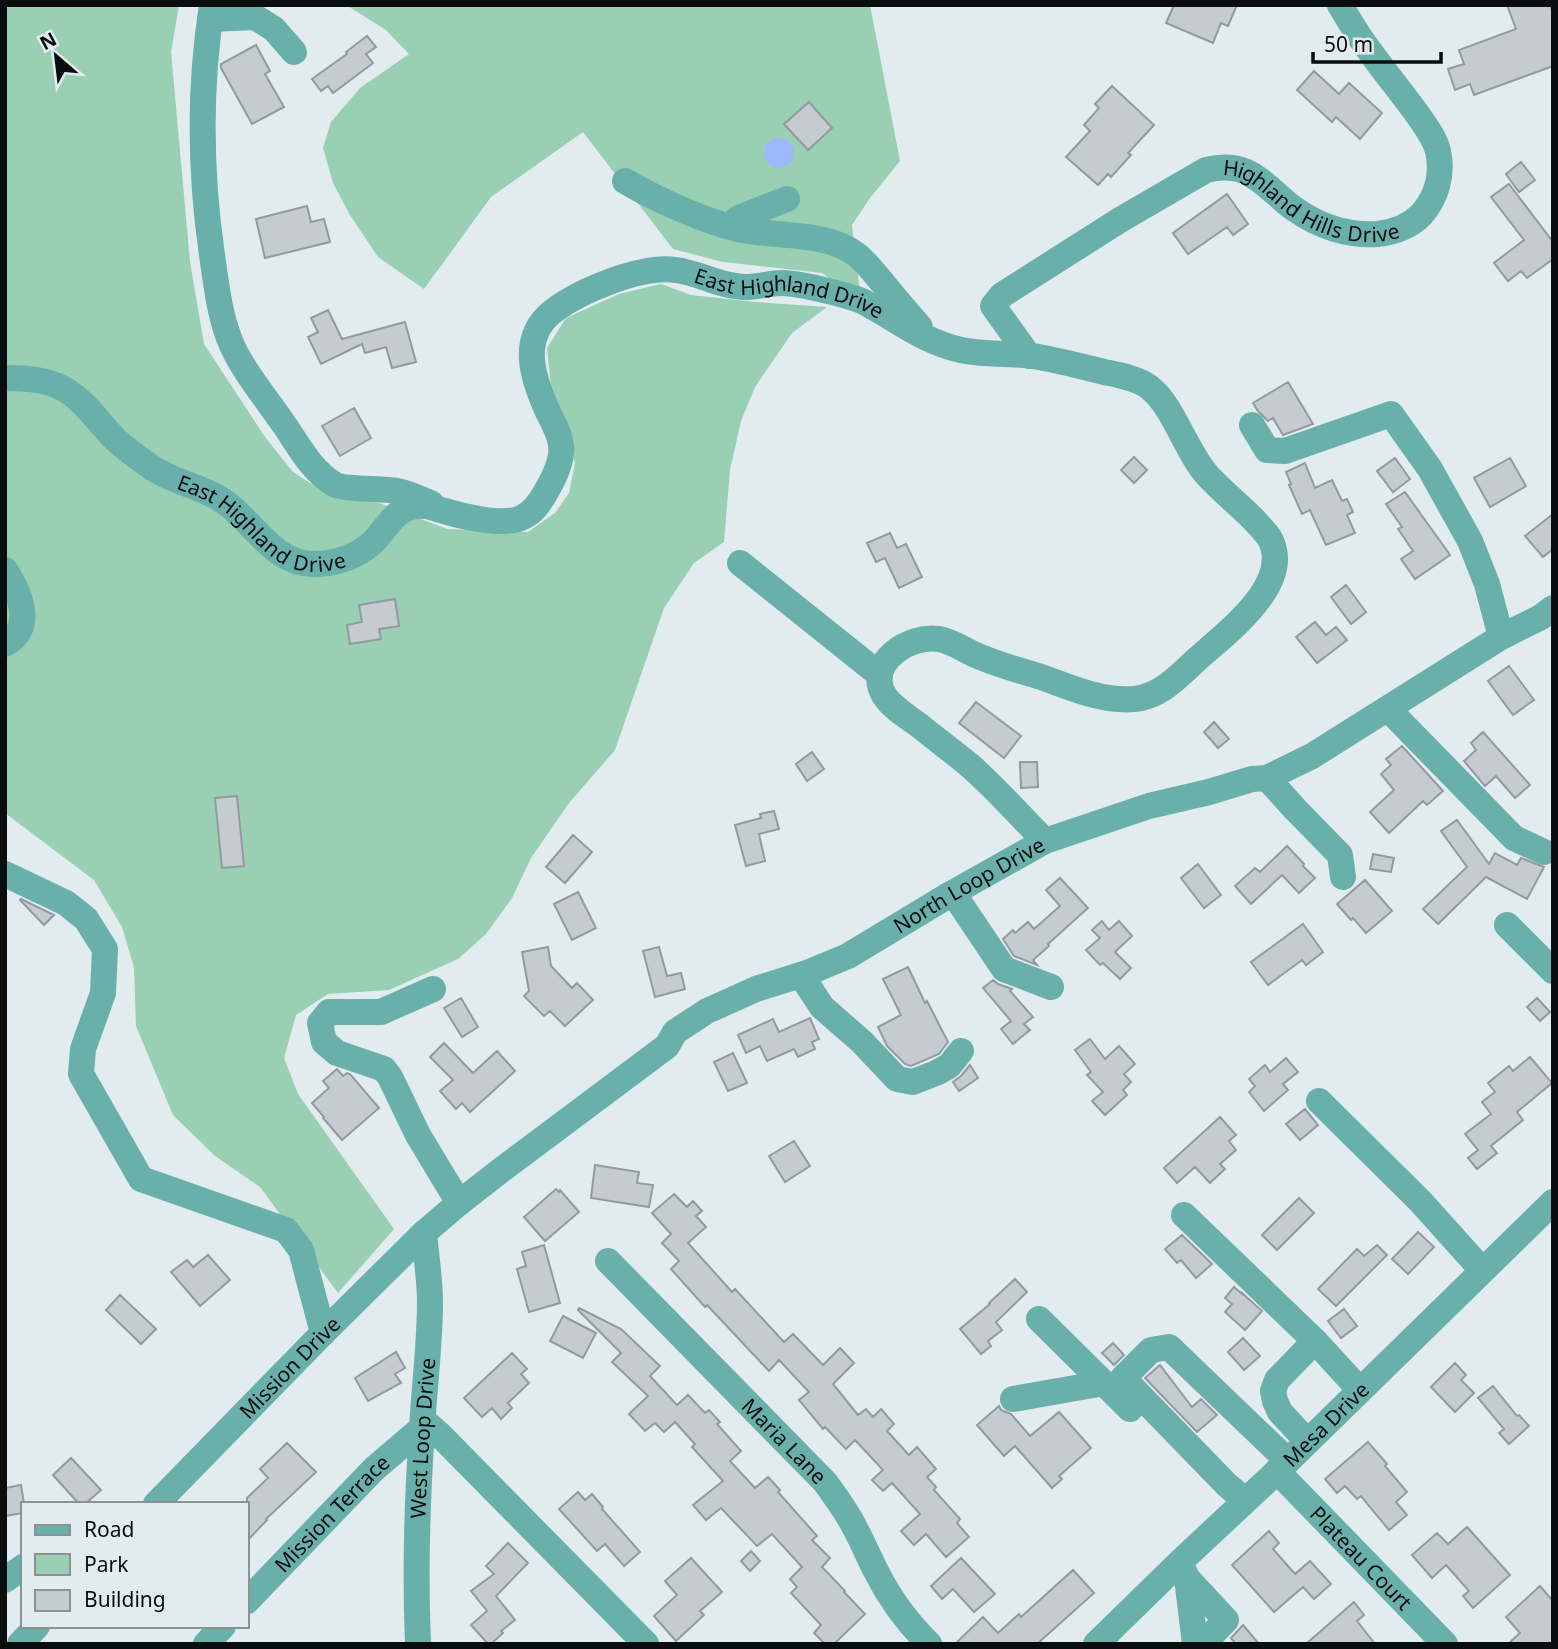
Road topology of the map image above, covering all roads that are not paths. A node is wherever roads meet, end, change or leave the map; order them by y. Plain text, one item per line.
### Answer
1 (1340, 5) edge
2 (211, 12) edge
3 (294, 52) dead end
4 (625, 181) dead end
5 (787, 199) dead end
6 (738, 229) junction
7 (933, 342) junction
8 (1029, 356) junction
9 (5, 378) edge
10 (1252, 425) dead end
11 (460, 514) junction
12 (740, 563) dead end
13 (5, 570) edge
14 (1553, 608) edge
15 (1501, 637) junction
16 (5, 644) edge
17 (880, 675) junction
18 (1388, 709) junction
19 (1268, 778) junction
20 (1045, 841) junction
21 (1544, 852) dead end
22 (5, 874) edge
23 (1343, 877) dead end
24 (953, 893) junction
25 (1507, 925) dead end
26 (1553, 971) edge
27 (801, 975) junction
28 (1051, 987) dead end
29 (433, 989) dead end
30 (961, 1051) dead end
31 (1319, 1101) dead end
32 (1553, 1202) edge
33 (459, 1203) junction
34 (1184, 1215) dead end
35 (424, 1233) junction
36 (608, 1261) dead end
37 (1482, 1270) junction
38 (1039, 1319) dead end
39 (323, 1333) junction
40 (1315, 1341) junction
41 (1104, 1383) junction
42 (1359, 1390) junction
43 (1013, 1399) dead end
44 (422, 1424) junction
45 (1307, 1441) junction
46 (1282, 1466) junction
47 (158, 1502) edge
48 (1239, 1506) junction
49 (21, 1568) edge
50 (1183, 1570) junction
51 (5, 1580) edge
52 (248, 1600) edge
53 (35, 1628) edge
54 (221, 1628) edge
55 (20, 1644) edge
56 (206, 1644) edge
57 (418, 1644) edge
58 (646, 1644) edge
59 (929, 1644) edge
60 (1096, 1644) edge
61 (1195, 1644) edge
62 (1203, 1644) edge
63 (1445, 1644) edge

1 - 8 street, Highland Hills Drive
2 - 3 street
2 - 11 street
4 - 6 street
5 - 6 street
6 - 7 street
7 - 8 street, East Highland Drive
7 - 11 street, East Highland Drive
8 - 17 street, East Highland Drive
9 - 11 street, East Highland Drive
10 - 15 street
12 - 17 street
13 - 16 street
14 - 15 street, North Loop Drive
15 - 18 street, North Loop Drive
17 - 20 street
18 - 19 street, North Loop Drive
18 - 21 street
19 - 20 street, North Loop Drive
19 - 23 street
20 - 24 street, North Loop Drive
22 - 39 street
24 - 27 street, North Loop Drive
24 - 28 street
25 - 26 street
27 - 30 street
27 - 33 street, North Loop Drive
29 - 33 street
31 - 37 street
32 - 37 street, Mesa Drive
33 - 35 street, North Loop Drive
34 - 40 street
35 - 39 street, Mission Drive
35 - 44 street, West Loop Drive
36 - 59 street, Maria Lane
37 - 42 street, Mesa Drive
38 - 41 street
39 - 47 street, Mission Drive
40 - 42 street
40 - 45 street
41 - 43 street
41 - 48 street
42 - 45 street, Mesa Drive
44 - 52 street, Mission Terrace
44 - 57 street, West Loop Drive
44 - 58 street
45 - 46 street, Mesa Drive
46 - 48 street, Mesa Drive
46 - 48 street, Plateau Court
46 - 63 street, Plateau Court
48 - 50 street, Mesa Drive
49 - 51 street
50 - 60 street, Mesa Drive
50 - 61 street
50 - 62 street
53 - 55 street
54 - 56 street

